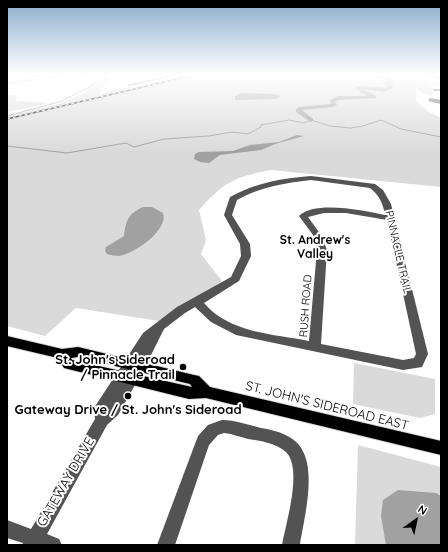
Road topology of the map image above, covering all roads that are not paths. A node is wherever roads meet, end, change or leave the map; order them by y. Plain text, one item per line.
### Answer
1 (390, 218) junction
2 (197, 302) junction
3 (7, 341) edge
4 (315, 347) junction
5 (62, 354) junction
6 (133, 365) junction
7 (126, 377) junction
8 (206, 392) junction
9 (441, 448) edge
10 (7, 529) edge
11 (33, 542) edge
12 (53, 545) edge
13 (166, 545) edge
14 (291, 545) edge

1 - 2 street, PINNACLE TRAIL
1 - 4 street, RUSH ROAD
1 - 4 street, PINNACLE TRAIL
2 - 4 street, PINNACLE TRAIL
2 - 6 street, PINNACLE TRAIL
3 - 5 main road, ST. JOHN'S SIDEROAD EAST
5 - 6 main road, ST. JOHN'S SIDEROAD EAST
5 - 7 main road, ST. JOHN'S SIDEROAD EAST
6 - 7 street, GATEWAY DRIVE
6 - 8 main road, ST. JOHN'S SIDEROAD EAST
7 - 8 main road, ST. JOHN'S SIDEROAD EAST
7 - 11 street, GATEWAY DRIVE
8 - 9 main road, ST. JOHN'S SIDEROAD EAST
10 - 11 street
11 - 12 street
13 - 14 street

